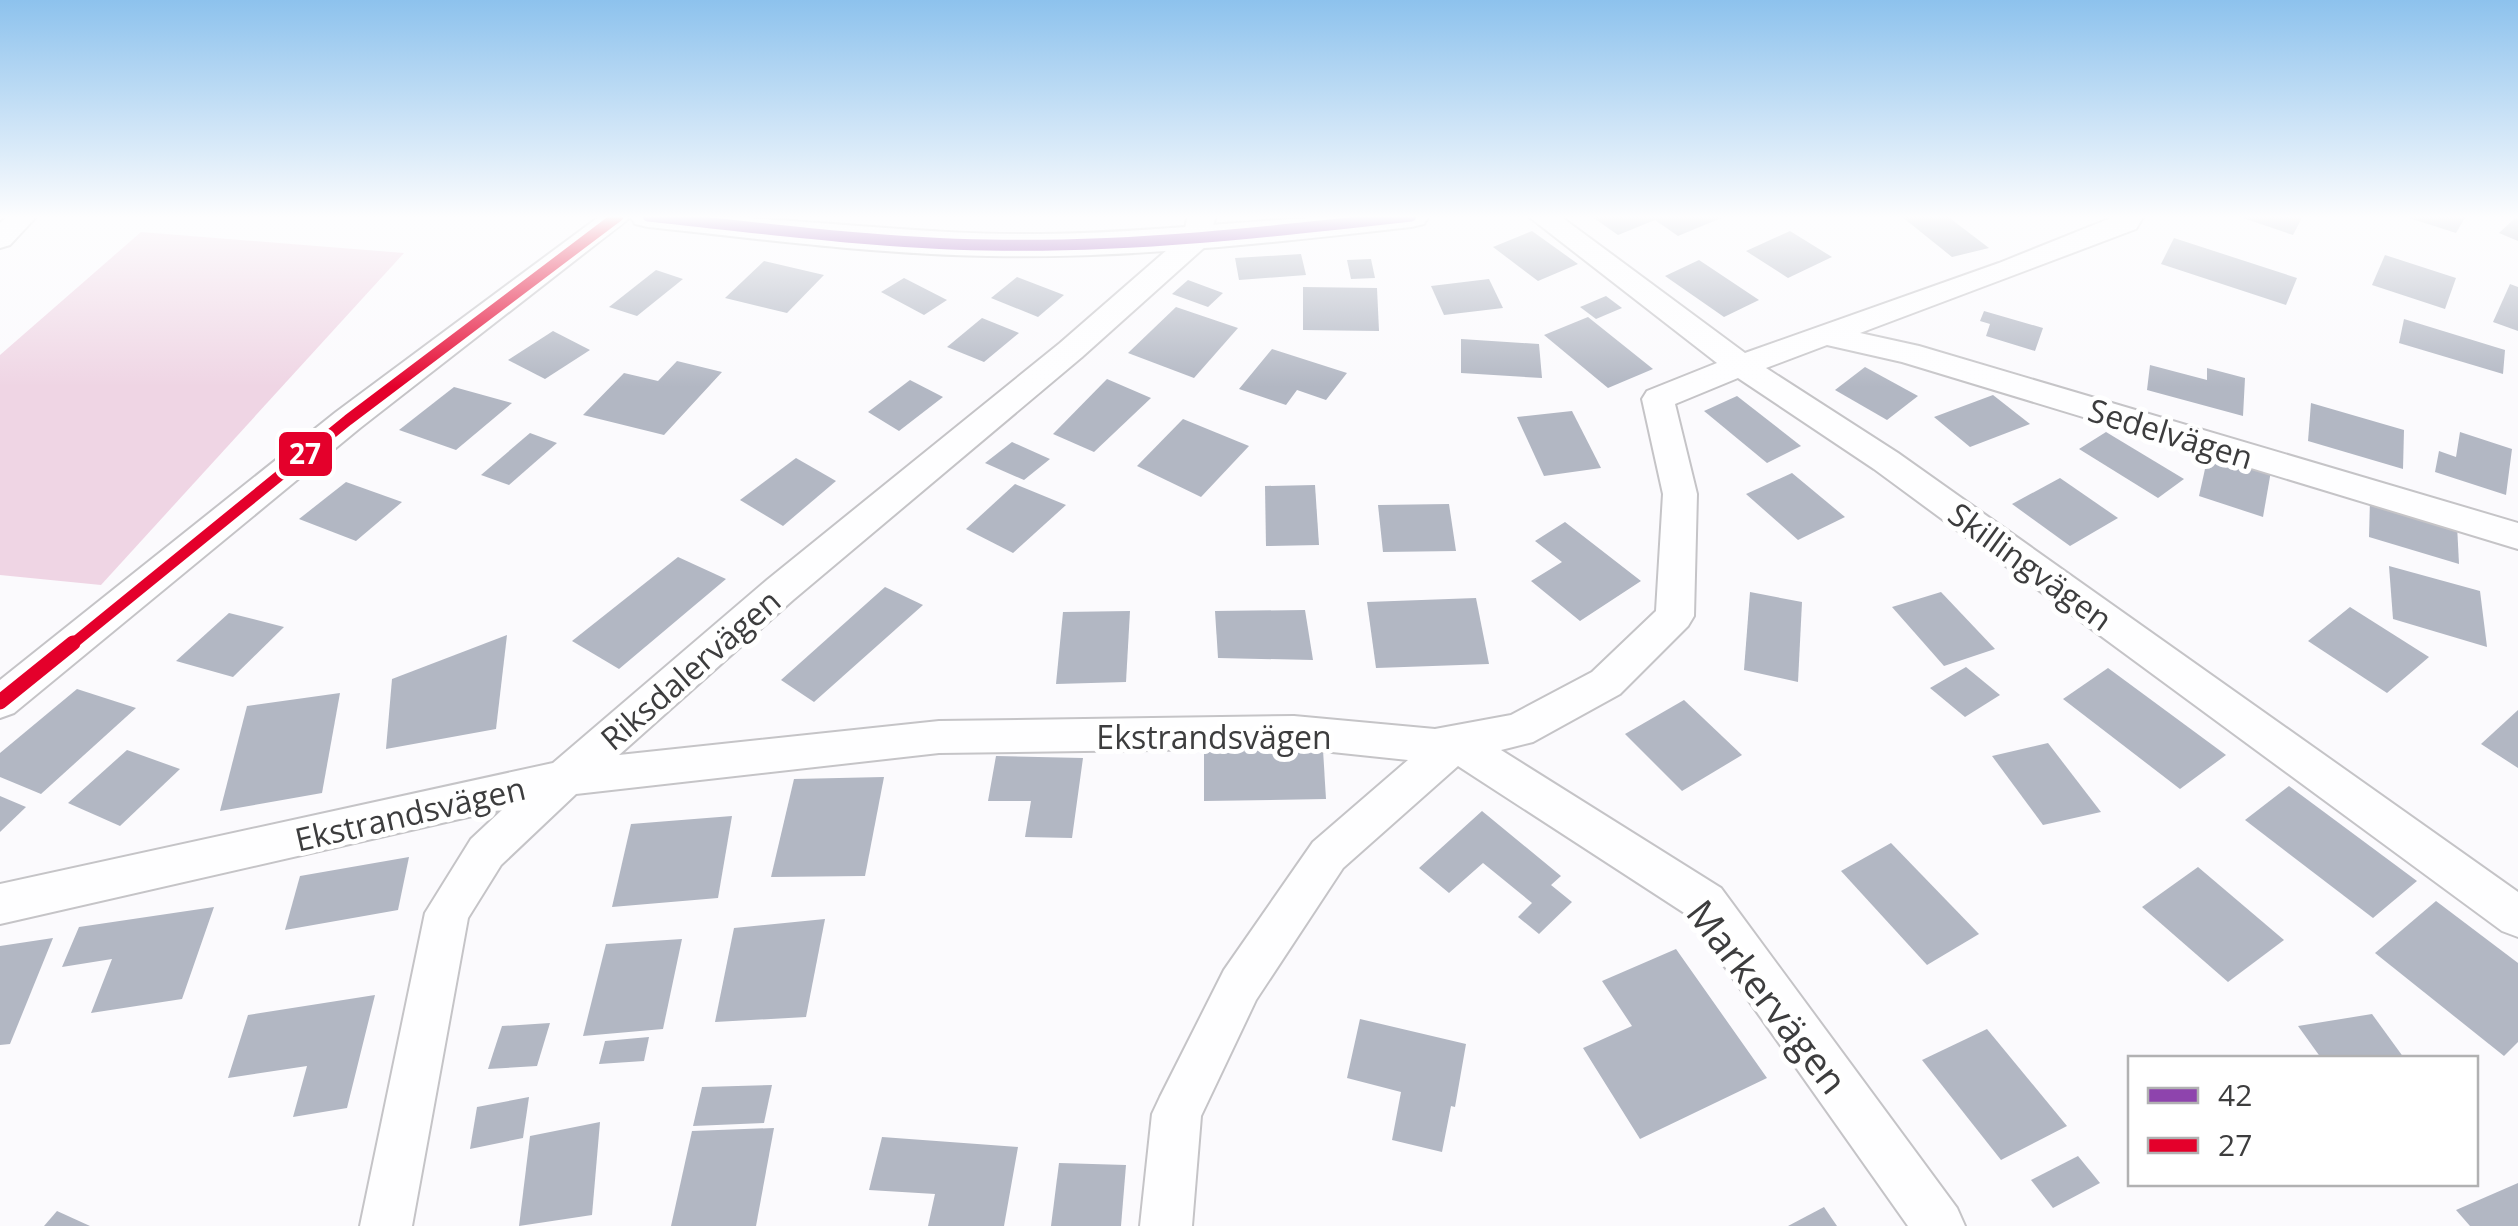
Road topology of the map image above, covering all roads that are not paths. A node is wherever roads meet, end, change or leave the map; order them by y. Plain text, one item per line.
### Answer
1 (542, 273) edge
2 (1152, 273) edge
3 (1618, 273) edge
4 (2000, 273) edge
5 (1824, 334) junction
6 (1740, 365) junction
7 (2518, 536) edge
8 (0, 702) edge
9 (1456, 743) junction
10 (565, 778) junction
11 (0, 904) edge
12 (2518, 918) edge
13 (386, 1226) edge
14 (1166, 1226) edge
15 (1939, 1226) edge

1 - 8 street
2 - 10 street, Riksdalervägen
3 - 6 street, Skillingvägen
4 - 5 street, Ekstrandsvägen
5 - 6 street, Ekstrandsvägen
5 - 7 street, Sedelvägen
6 - 9 street, Ekstrandsvägen
6 - 12 street, Skillingvägen
9 - 10 street, Ekstrandsvägen
9 - 14 street
9 - 15 street, Markervägen
10 - 11 street, Ekstrandsvägen
10 - 13 street, Riksdalervägen

